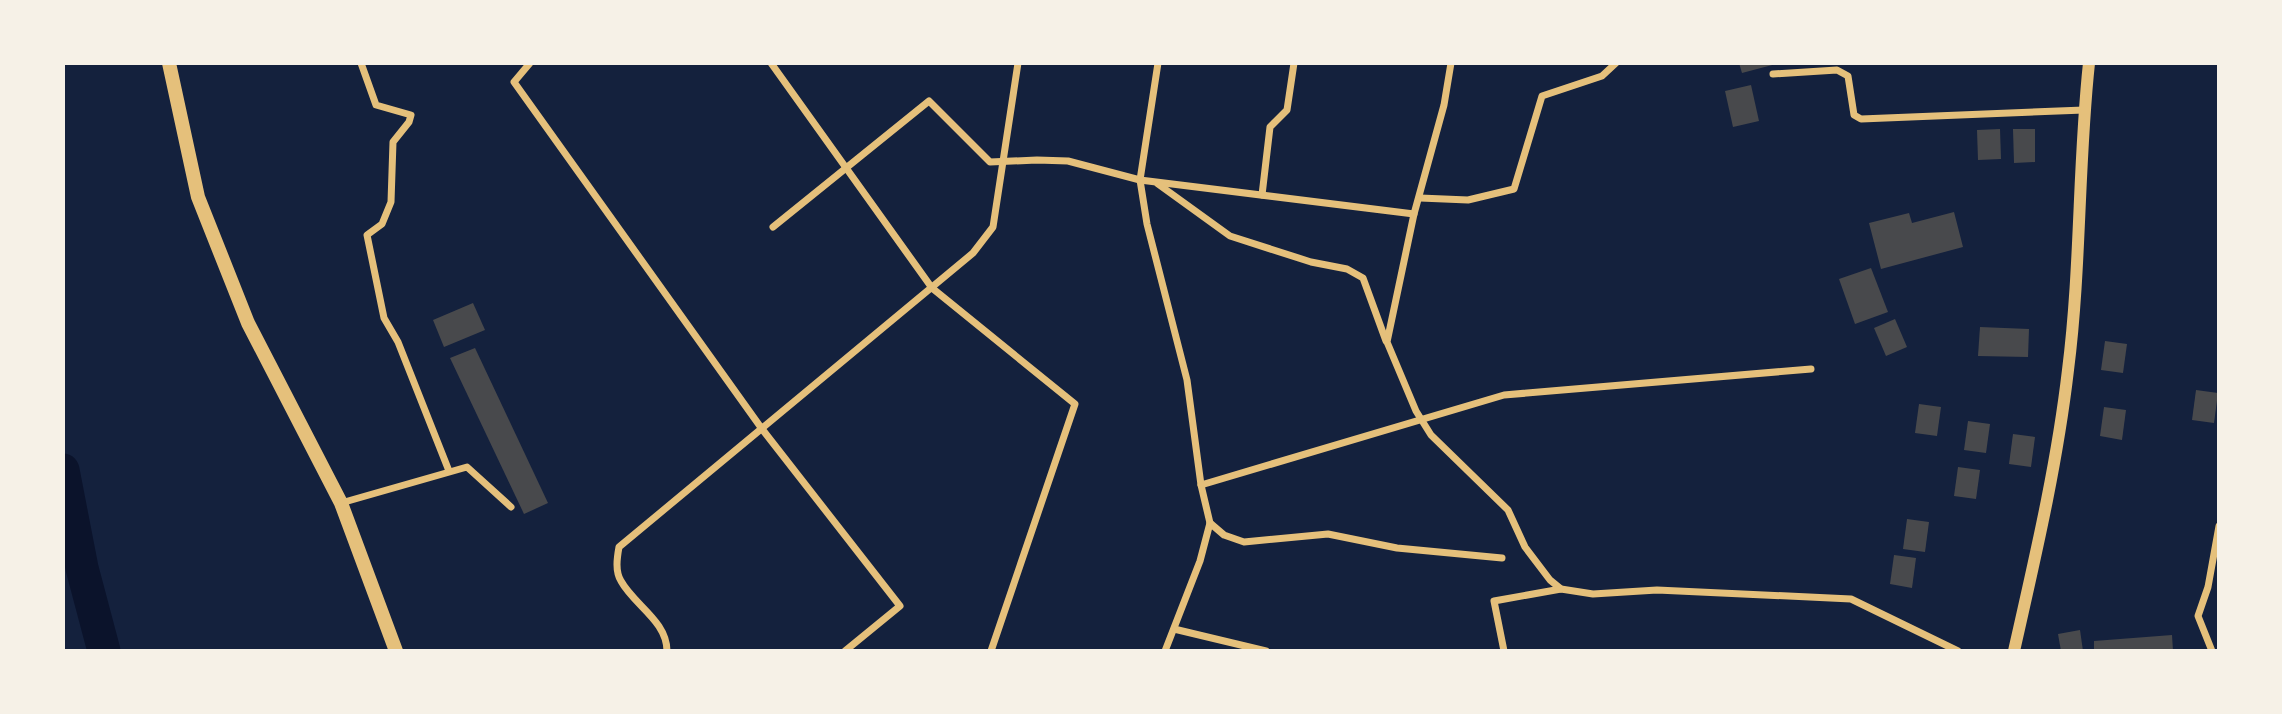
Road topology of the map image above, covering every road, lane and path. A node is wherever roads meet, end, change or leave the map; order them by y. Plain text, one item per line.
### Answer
1 (169, 63) edge
2 (361, 63) edge
3 (530, 63) edge
4 (771, 63) edge
5 (1018, 63) edge
6 (1158, 63) edge
7 (1294, 63) edge
8 (1451, 63) edge
9 (1616, 63) edge
10 (2089, 63) edge
11 (1773, 74) dead end
12 (2084, 110) junction
13 (1002, 162) junction
14 (846, 168) junction
15 (1140, 180) junction
16 (1155, 182) junction
17 (1262, 195) junction
18 (1420, 198) junction
19 (1414, 214) junction
20 (773, 227) dead end
21 (932, 288) junction
22 (1387, 342) junction
23 (1811, 369) dead end
24 (1422, 421) junction
25 (762, 429) junction
26 (449, 471) junction
27 (1201, 485) junction
28 (341, 503) junction
29 (510, 507) dead end
30 (1210, 523) junction
31 (2219, 526) edge
32 (1502, 558) dead end
33 (1561, 589) junction
34 (1174, 629) junction
35 (396, 651) edge
36 (667, 651) edge
37 (845, 651) edge
38 (991, 651) edge
39 (1165, 651) edge
40 (1266, 651) edge
41 (1504, 651) edge
42 (1958, 651) edge
43 (2014, 651) edge
44 (2212, 651) edge

1 - 28 main road
2 - 26 street
3 - 25 street
4 - 14 street
5 - 13 street
6 - 15 street
7 - 17 street
8 - 18 street
9 - 18 street
10 - 12 street
11 - 12 street
12 - 43 street
13 - 14 street
13 - 15 street
13 - 21 street
14 - 20 street
14 - 21 street
15 - 16 street
15 - 27 street
16 - 17 street
16 - 22 street
17 - 19 street
18 - 19 street
19 - 22 street
21 - 25 street
21 - 38 street
22 - 24 street
23 - 24 street
24 - 27 street
24 - 33 street
25 - 36 street
25 - 37 street
26 - 28 street
26 - 29 street
27 - 30 street
28 - 35 main road
30 - 32 street
30 - 34 street
31 - 44 street
33 - 41 street
33 - 42 street
34 - 39 street
34 - 40 street

